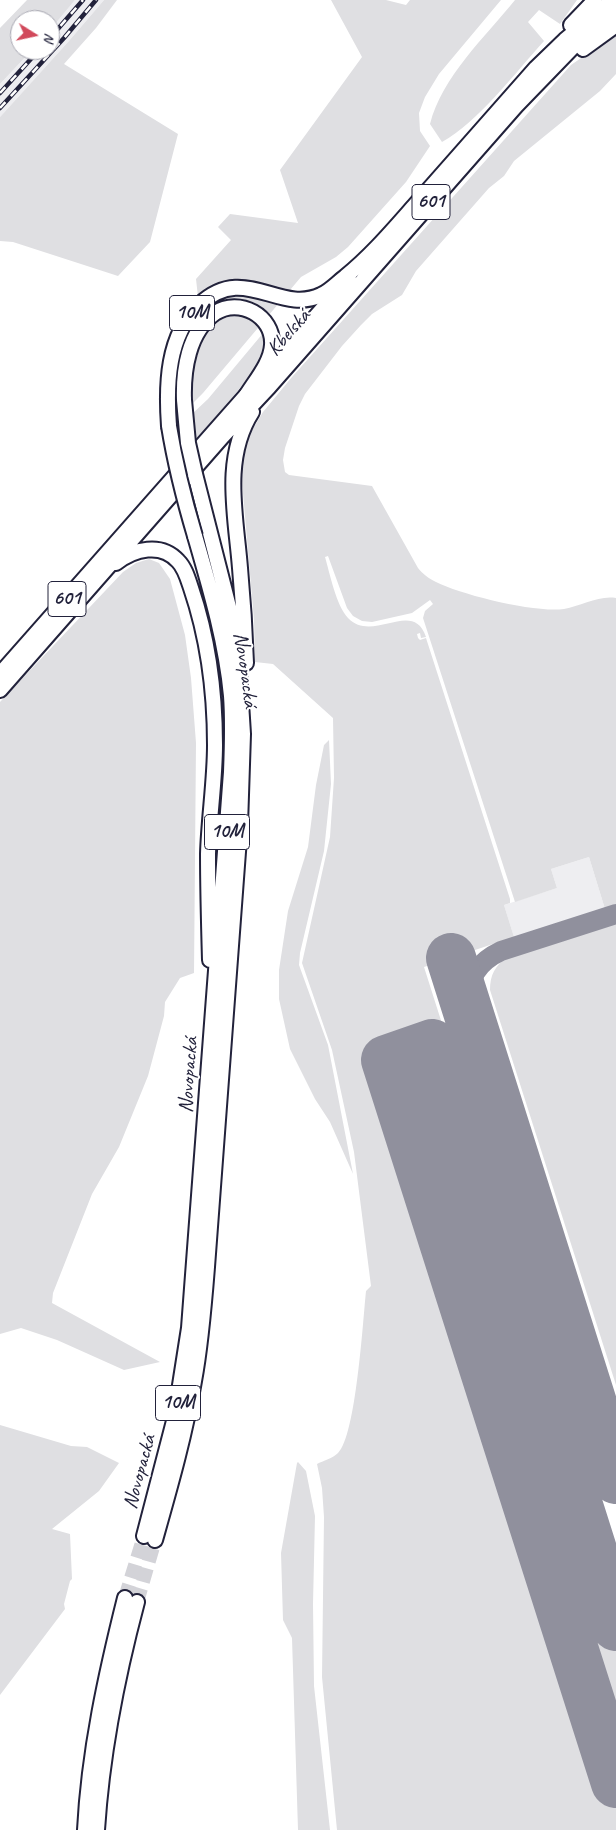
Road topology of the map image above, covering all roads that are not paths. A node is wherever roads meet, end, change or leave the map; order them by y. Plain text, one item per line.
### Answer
1 (595, 0) edge
2 (613, 0) edge
3 (616, 11) edge
4 (616, 25) edge
5 (539, 73) junction
6 (366, 260) junction
7 (269, 387) junction
8 (246, 396) junction
9 (93, 584) junction
10 (0, 674) edge
11 (0, 690) edge
12 (243, 754) junction
13 (211, 1051) junction
14 (85, 1830) edge
15 (97, 1830) edge

1 - 5 main road
2 - 5 main road, Kbelská / 601
3 - 5 main road, Kbelská / 601
4 - 5 main road
5 - 6 main road, Kbelská / 601
5 - 7 main road, Kbelská / 601
6 - 8 main road, Kbelská / 601
6 - 13 main road, Novopacká / 10M, bridge
7 - 9 main road, Kbelská / 601
7 - 12 main road, 10M
8 - 10 main road, Kbelská / 601
8 - 12 main road, 10M, bridge
9 - 11 main road, Kbelská / 601
9 - 13 main road, 10M
12 - 13 main road, Novopacká / 10M
14 - 15 main road

